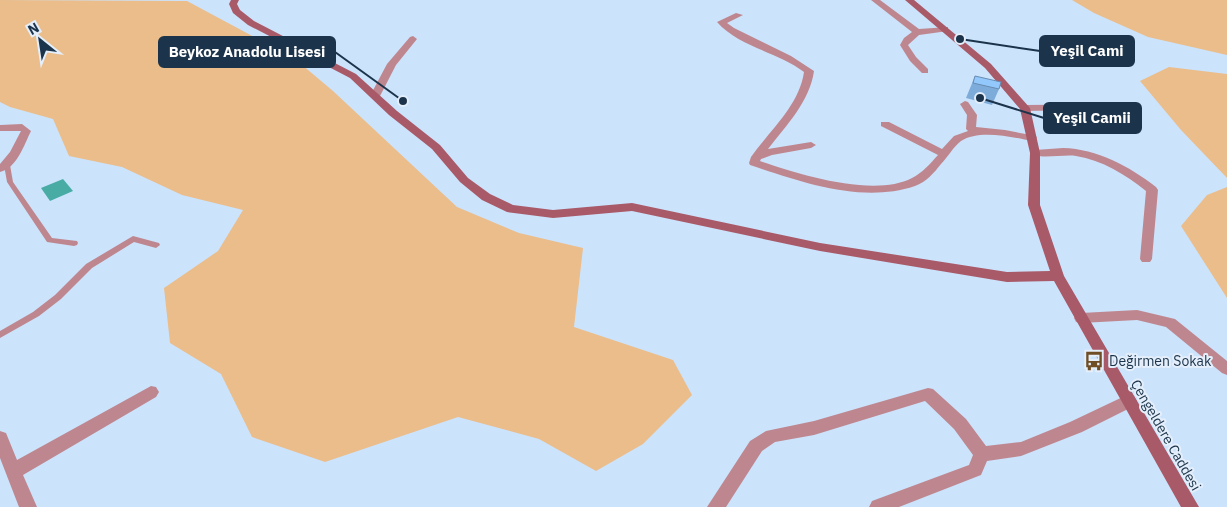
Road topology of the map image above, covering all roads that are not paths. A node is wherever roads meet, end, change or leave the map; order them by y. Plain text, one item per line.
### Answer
1 (235, 0) edge
2 (875, 0) edge
3 (909, 0) edge
4 (739, 15) dead end
5 (945, 29) junction
6 (917, 31) junction
7 (413, 39) dead end
8 (925, 71) dead end
9 (375, 96) junction
10 (965, 104) dead end
11 (1127, 107) dead end
12 (1025, 108) junction
13 (885, 124) dead end
14 (0, 128) edge
15 (983, 133) junction
16 (1032, 138) junction
17 (811, 145) dead end
18 (1035, 153) junction
19 (944, 154) junction
20 (756, 157) junction
21 (3, 167) edge
22 (74, 243) dead end
23 (156, 245) dead end
24 (1146, 260) dead end
25 (1058, 276) junction
26 (1081, 318) junction
27 (0, 335) edge
28 (1227, 369) edge
29 (151, 392) dead end
30 (1129, 401) junction
31 (0, 438) edge
32 (982, 454) junction
33 (14, 471) junction
34 (28, 507) edge
35 (716, 507) edge
36 (878, 507) edge
37 (1190, 507) edge

1 - 9 street
2 - 6 street
3 - 5 street, Çengeldere Caddesi
4 - 20 street
5 - 6 street
5 - 12 street, Çengeldere Caddesi
6 - 8 street
7 - 9 street
9 - 25 street
10 - 15 street
11 - 12 street
12 - 16 street, Çengeldere Caddesi
13 - 19 street
14 - 21 street
15 - 16 street
15 - 19 street
16 - 18 street, Çengeldere Caddesi
17 - 20 street
18 - 24 street
18 - 25 street, Çengeldere Caddesi
19 - 20 street
21 - 22 lane
23 - 27 lane
25 - 26 street, Çengeldere Caddesi
26 - 28 street
26 - 30 street, Çengeldere Caddesi
29 - 33 street
30 - 32 street
30 - 37 street, Çengeldere Caddesi
31 - 33 street
32 - 35 street
32 - 36 street
33 - 34 street

